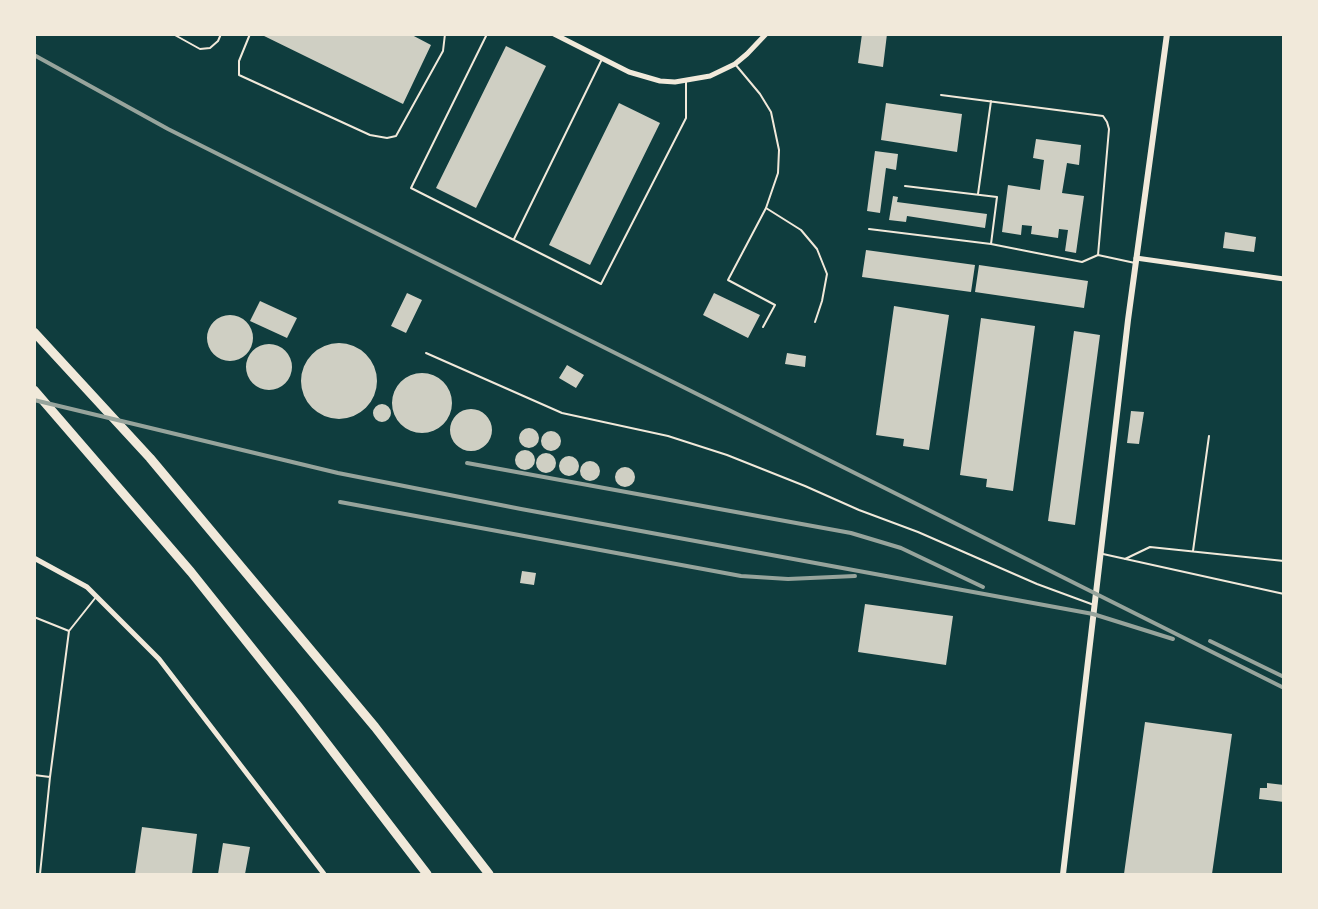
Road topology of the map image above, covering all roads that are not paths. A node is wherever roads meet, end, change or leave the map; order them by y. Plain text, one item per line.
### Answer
1 (173, 34) edge
2 (222, 34) edge
3 (249, 34) edge
4 (445, 34) edge
5 (487, 34) edge
6 (554, 34) edge
7 (1167, 34) edge
8 (762, 36) edge
9 (602, 58) junction
10 (735, 64) junction
11 (686, 81) junction
12 (941, 95) dead end
13 (991, 101) junction
14 (905, 186) dead end
15 (978, 195) junction
16 (766, 208) junction
17 (869, 229) dead end
18 (513, 240) junction
19 (991, 244) junction
20 (1098, 255) junction
21 (1135, 260) junction
22 (1284, 279) edge
23 (815, 322) dead end
24 (763, 327) dead end
25 (36, 333) edge
26 (426, 353) dead end
27 (34, 390) edge
28 (1209, 436) dead end
29 (1193, 550) junction
30 (1100, 554) junction
31 (34, 558) edge
32 (1125, 559) junction
33 (1284, 561) edge
34 (1284, 594) edge
35 (96, 597) junction
36 (1094, 605) junction
37 (34, 617) edge
38 (69, 631) junction
39 (34, 776) edge
40 (50, 777) junction
41 (40, 874) edge
42 (324, 874) edge
43 (427, 874) edge
44 (489, 874) edge
45 (1063, 874) edge

1 - 2 lane
3 - 4 lane
5 - 18 lane
6 - 9 street
7 - 21 street
8 - 10 street
9 - 11 street
9 - 18 lane
10 - 11 street
10 - 16 lane
11 - 18 lane
12 - 13 lane
13 - 15 lane
13 - 20 lane
14 - 15 lane
15 - 19 lane
16 - 23 lane
16 - 24 lane
17 - 19 lane
19 - 20 lane
20 - 21 lane
21 - 22 street
21 - 30 street
25 - 44 highway
26 - 36 lane
27 - 43 highway
28 - 29 lane
29 - 32 lane
29 - 33 lane
30 - 32 lane
30 - 36 street
31 - 35 street
32 - 34 lane
35 - 38 lane
35 - 42 street
36 - 45 street
37 - 38 lane
38 - 40 lane
39 - 40 lane
40 - 41 lane

